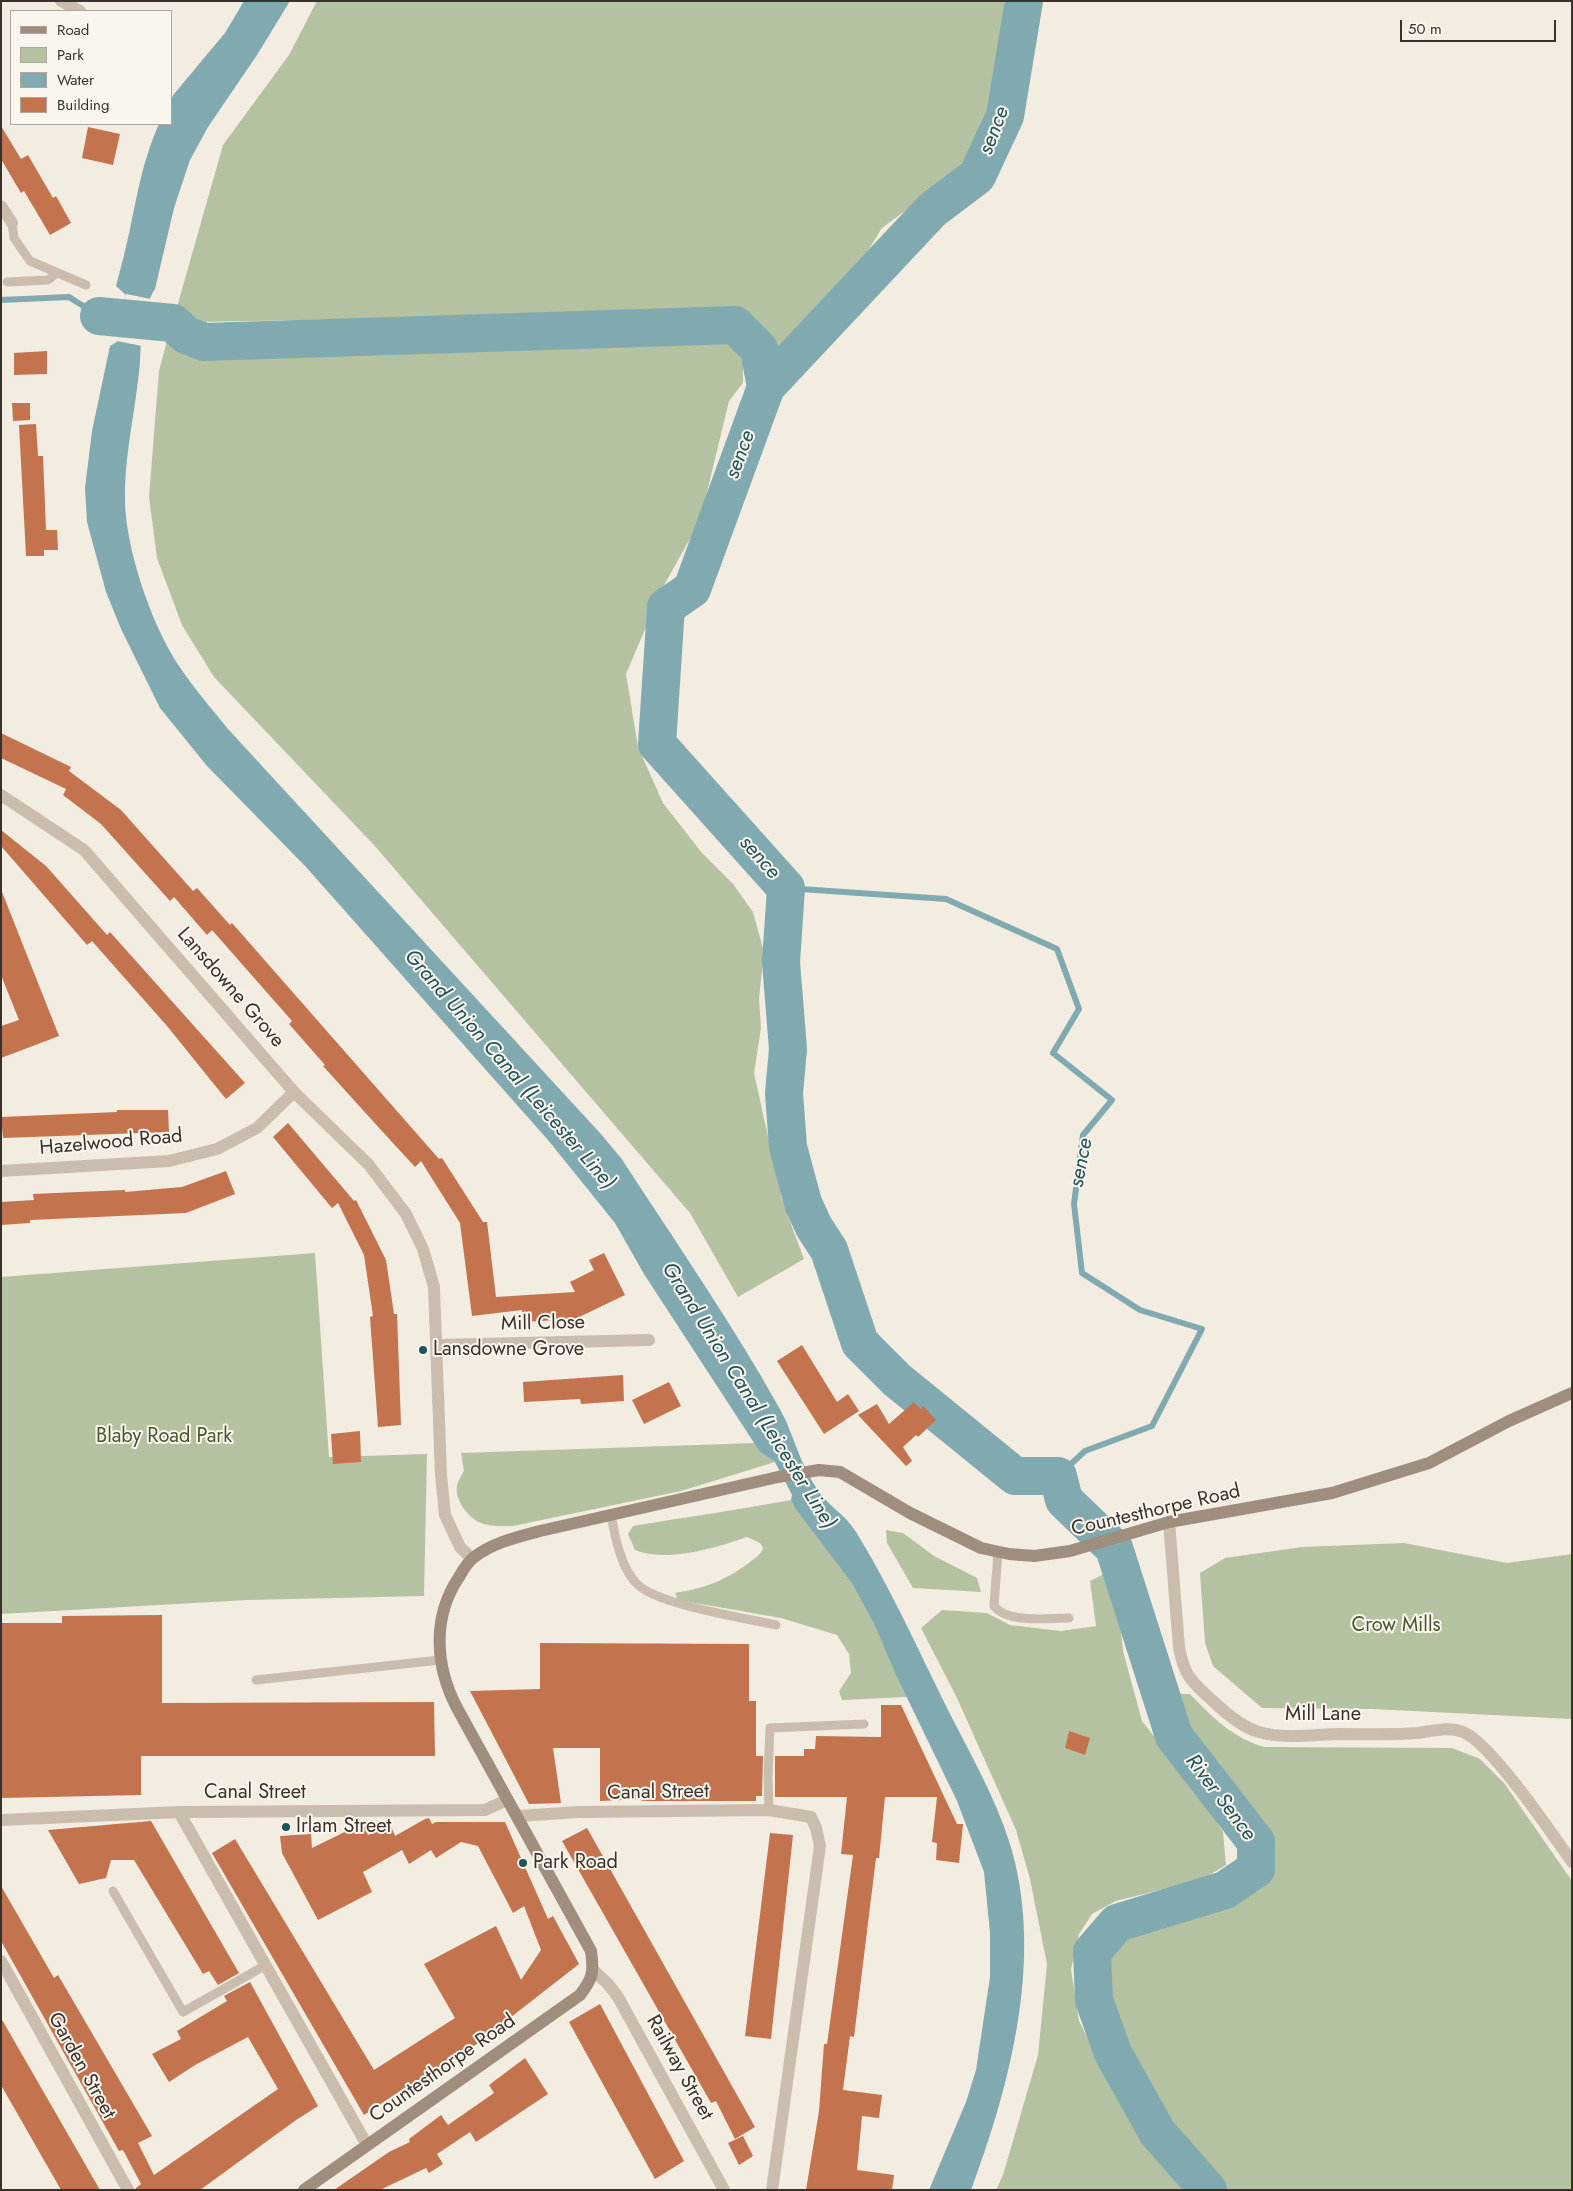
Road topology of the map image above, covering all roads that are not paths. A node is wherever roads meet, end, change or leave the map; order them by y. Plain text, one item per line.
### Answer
1 (61, 1) edge
2 (78, 10) edge
3 (1, 206) edge
4 (12, 223) joint
5 (57, 273) junction
6 (7, 282) dead end
7 (86, 285) dead end
8 (1, 795) edge
9 (294, 1092) junction
10 (1, 1171) edge
11 (649, 1340) dead end
12 (437, 1345) junction
13 (1572, 1393) edge
14 (611, 1514) junction
15 (1169, 1522) junction
16 (998, 1552) junction
17 (472, 1559) junction
18 (1069, 1618) dead end
19 (776, 1626) dead end
20 (440, 1660) junction
21 (256, 1680) dead end
22 (864, 1724) dead end
23 (507, 1800) junction
24 (769, 1810) junction
25 (179, 1812) junction
26 (518, 1816) junction
27 (1, 1820) edge
28 (1572, 1862) edge
29 (113, 1892) dead end
30 (1, 1961) edge
31 (266, 1965) junction
32 (594, 1971) junction
33 (367, 2145) junction
34 (128, 2190) edge
35 (304, 2190) edge
36 (724, 2190) edge
37 (772, 2190) edge

1 - 2 street
3 - 4 street
4 - 5 lane
5 - 6 lane
5 - 7 lane
8 - 9 street, Lansdowne Grove
9 - 10 street, Hazelwood Road
9 - 12 street, Lansdowne Grove
11 - 12 street, Mill Close
12 - 17 street, Lansdowne Grove
13 - 15 street, Countesthorpe Road
14 - 16 street, Countesthorpe Road
14 - 17 street, Countesthorpe Road
14 - 19 lane
15 - 16 street, Countesthorpe Road
15 - 28 street, Mill Lane
16 - 18 lane
17 - 20 street
20 - 21 lane
20 - 23 street
22 - 24 lane
23 - 25 street, Canal Street
23 - 26 street
24 - 26 street, Canal Street
24 - 37 street, Canal Street
25 - 27 street, Canal Street
25 - 31 street
26 - 32 street
29 - 31 lane
30 - 34 street, Garden Street
31 - 33 street
32 - 33 street, Countesthorpe Road
32 - 36 street, Railway Street
33 - 35 street, Countesthorpe Road

